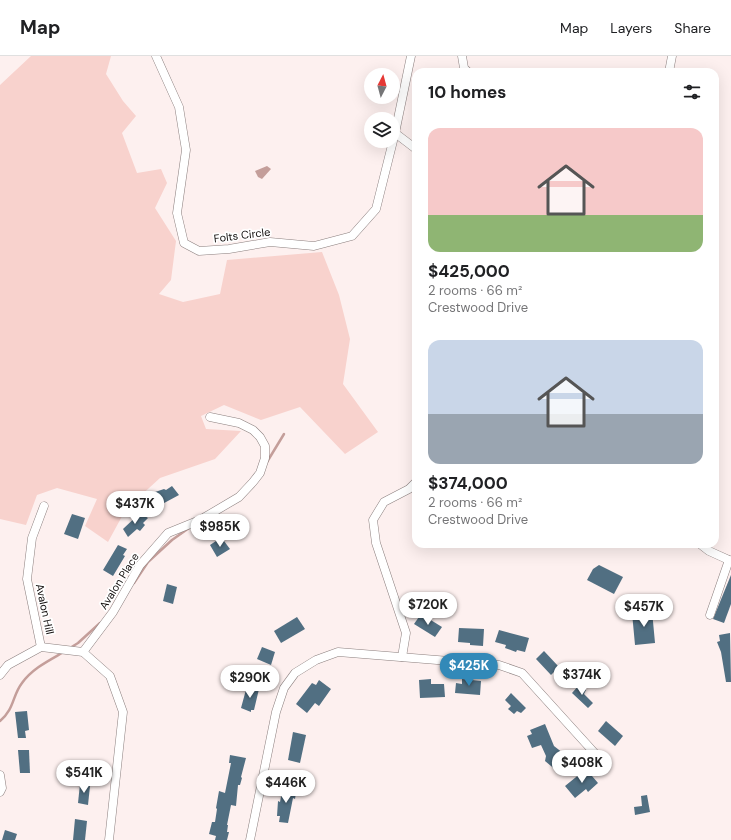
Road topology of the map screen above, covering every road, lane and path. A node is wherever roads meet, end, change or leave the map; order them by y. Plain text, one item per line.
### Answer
1 (156, 56) edge
2 (411, 56) edge
3 (462, 56) edge
4 (672, 56) edge
5 (464, 68) edge
6 (670, 68) edge
7 (399, 112) edge
8 (400, 137) edge
9 (412, 146) edge
10 (391, 148) edge
11 (210, 417) dead end
12 (412, 486) edge
13 (44, 506) dead end
14 (704, 548) edge
15 (730, 560) edge
16 (710, 615) dead end
17 (41, 647) junction
18 (83, 652) junction
19 (402, 657) junction
20 (0, 675) edge
21 (600, 759) dead end
22 (0, 775) edge
23 (0, 792) edge
24 (109, 840) edge
25 (250, 840) edge

1 - 10 street, Folts Circle
2 - 7 street, Folts Circle
3 - 5 street
4 - 6 street
8 - 9 street
11 - 18 street, Avalon Place
12 - 19 street
13 - 17 street, Avalon Hill
14 - 15 street
15 - 16 street
17 - 18 street
17 - 20 street
18 - 24 street
19 - 21 street
19 - 25 street
22 - 23 street

